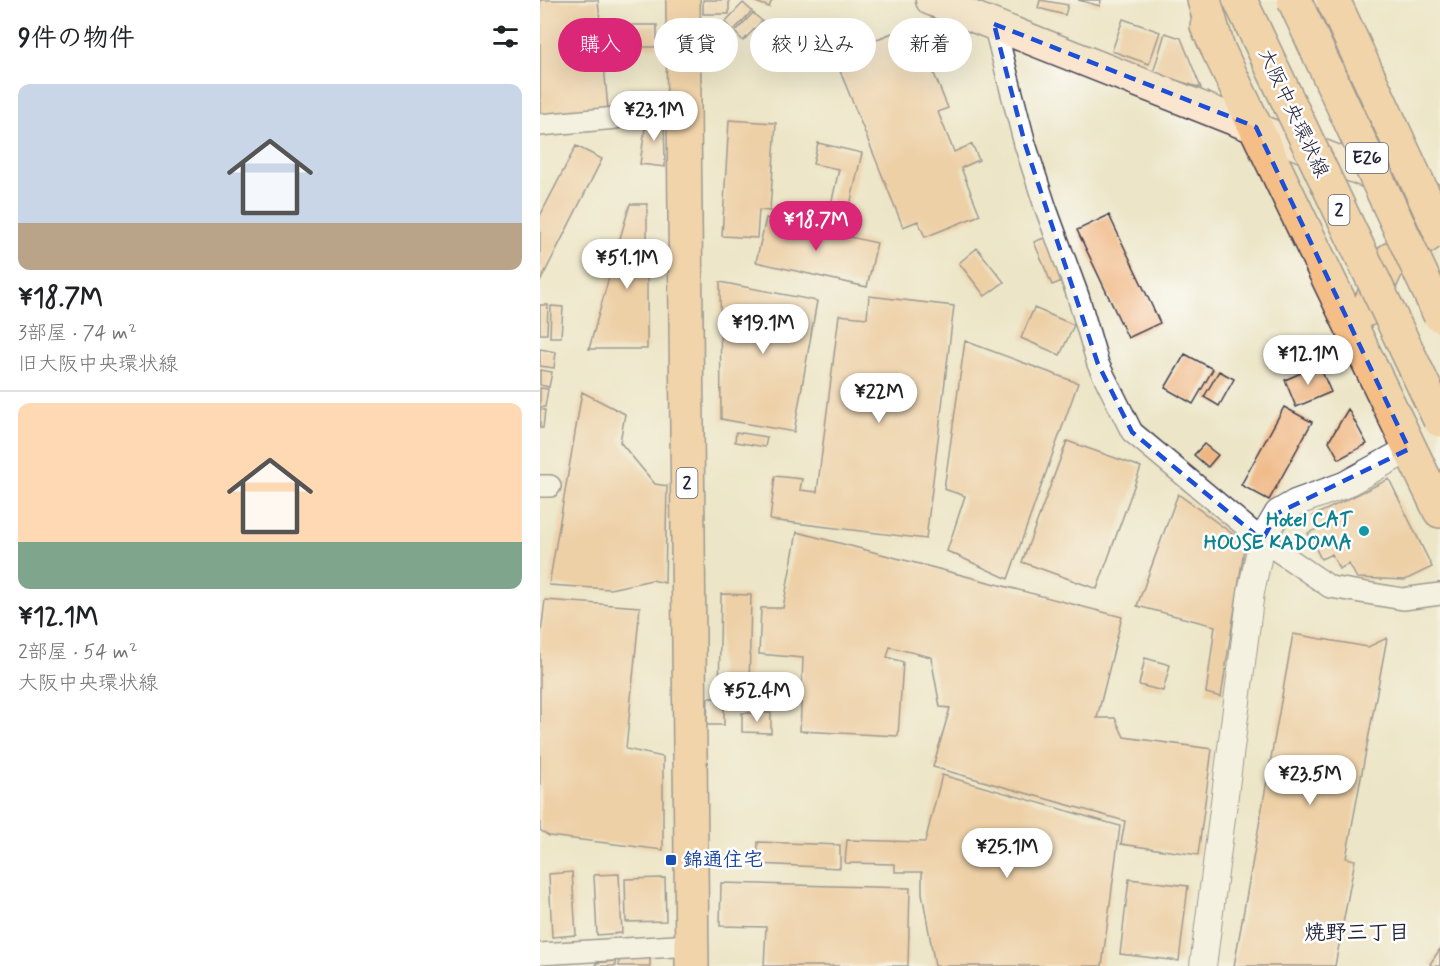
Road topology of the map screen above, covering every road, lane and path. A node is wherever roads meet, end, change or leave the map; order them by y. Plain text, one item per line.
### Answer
1 (683, 0) edge
2 (1194, 0) edge
3 (1204, 0) edge
4 (1240, 0) edge
5 (1294, 0) edge
6 (1333, 0) edge
7 (939, 2) edge
8 (994, 24) junction
9 (1219, 52) junction
10 (616, 118) dead end
11 (540, 125) edge
12 (1256, 127) junction
13 (1440, 202) edge
14 (1440, 227) edge
15 (1440, 231) edge
16 (1440, 315) edge
17 (1375, 376) junction
18 (1440, 420) edge
19 (1409, 449) junction
20 (1440, 511) edge
21 (1262, 540) junction
22 (1440, 594) edge
23 (540, 954) edge
24 (692, 955) edge
25 (1203, 966) edge

1 - 24 main road, 2
2 - 9 main road, 2
3 - 9 main road, 2
4 - 18 main road, 大阪中央環状線 / 2, bridge
5 - 16 main road, E26, bridge
6 - 15 main road, E26, bridge
7 - 8 main road
8 - 12 main road
8 - 21 street
9 - 12 main road, 2
10 - 11 street
12 - 13 main road
12 - 17 main road, 2
14 - 17 main road
17 - 19 main road, 2
19 - 20 main road, 2
19 - 21 street
21 - 22 street
21 - 25 street
23 - 24 street

